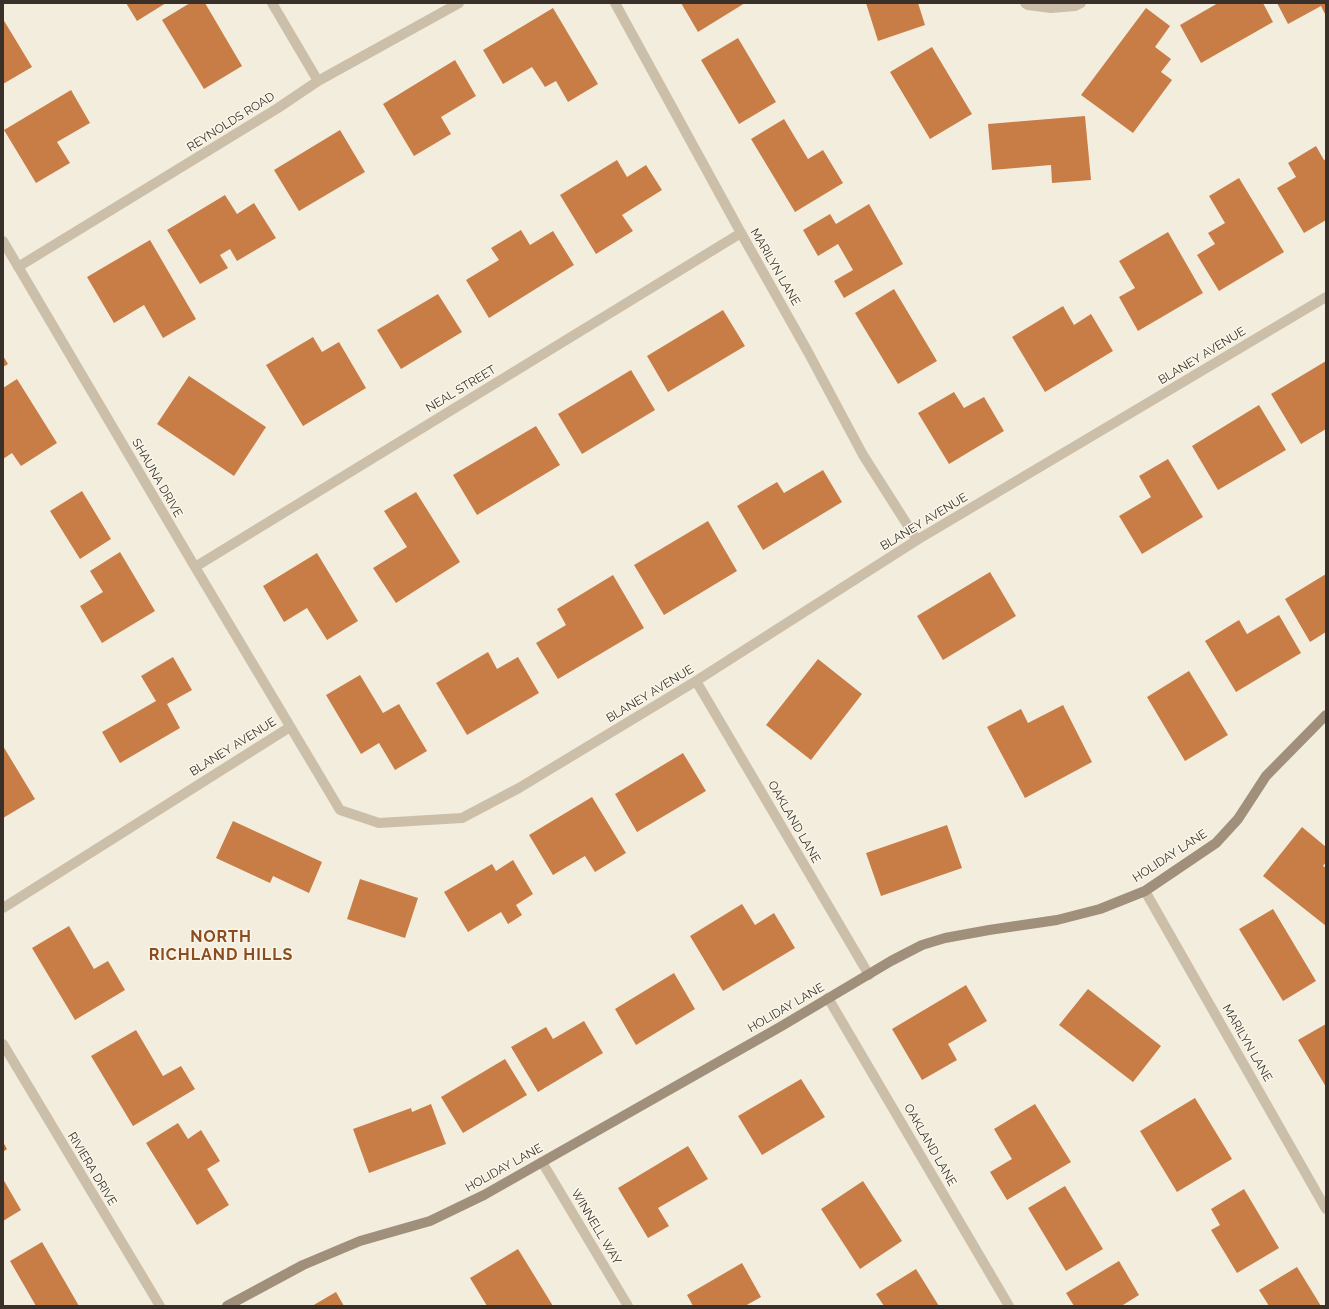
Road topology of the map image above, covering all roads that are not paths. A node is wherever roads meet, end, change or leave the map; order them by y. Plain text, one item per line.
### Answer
1 (272, 3) edge
2 (459, 3) edge
3 (615, 3) edge
4 (1025, 3) edge
5 (1081, 3) edge
6 (318, 81) junction
7 (741, 233) junction
8 (3, 241) edge
9 (18, 267) junction
10 (1326, 297) edge
11 (917, 540) junction
12 (195, 567) junction
13 (696, 682) junction
14 (1326, 715) edge
15 (290, 727) junction
16 (1145, 891) junction
17 (3, 908) edge
18 (869, 975) junction
19 (828, 998) junction
20 (3, 1044) edge
21 (542, 1162) junction
22 (1326, 1209) edge
23 (160, 1306) edge
24 (227, 1306) edge
25 (628, 1306) edge
26 (1009, 1306) edge

1 - 6 street
2 - 6 street, REYNOLDS ROAD
3 - 7 street, MARILYN LANE
4 - 5 street
6 - 9 street, REYNOLDS ROAD
7 - 11 street, MARILYN LANE
7 - 12 street, NEAL STREET
8 - 9 street, SHAUNA DRIVE
9 - 12 street, SHAUNA DRIVE
10 - 11 street, BLANEY AVENUE
11 - 13 street, BLANEY AVENUE
12 - 15 street, SHAUNA DRIVE
13 - 15 street, BLANEY AVENUE
13 - 18 street, OAKLAND LANE
14 - 16 street, HOLIDAY LANE
15 - 17 street, BLANEY AVENUE
16 - 18 street, HOLIDAY LANE
16 - 22 street, MARILYN LANE
18 - 19 street, HOLIDAY LANE
19 - 21 street, HOLIDAY LANE
19 - 26 street, OAKLAND LANE
20 - 23 street, RIVIERA DRIVE
21 - 24 street, HOLIDAY LANE
21 - 25 street, WINNELL WAY

